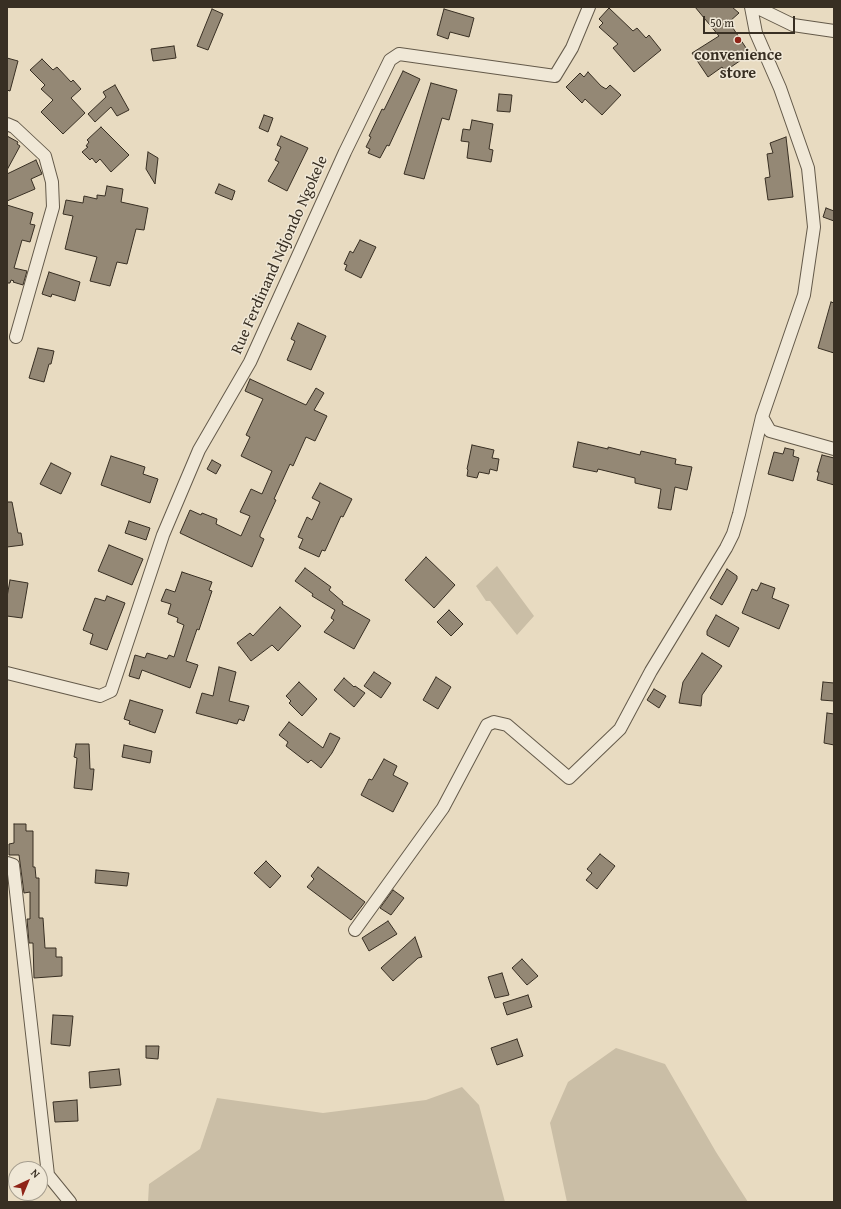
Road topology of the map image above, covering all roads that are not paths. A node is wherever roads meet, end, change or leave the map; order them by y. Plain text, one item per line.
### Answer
1 (589, 7) edge
2 (751, 7) edge
3 (756, 7) edge
4 (834, 31) edge
5 (7, 124) edge
6 (16, 337) dead end
7 (762, 417) junction
8 (834, 449) edge
9 (7, 673) edge
10 (7, 863) edge
11 (355, 930) dead end
12 (70, 1202) edge

1 - 9 street, Rue Ferdinand Ndjondo Ngokele
2 - 7 street
3 - 4 street
5 - 6 street
7 - 8 street
7 - 11 street
10 - 12 street

